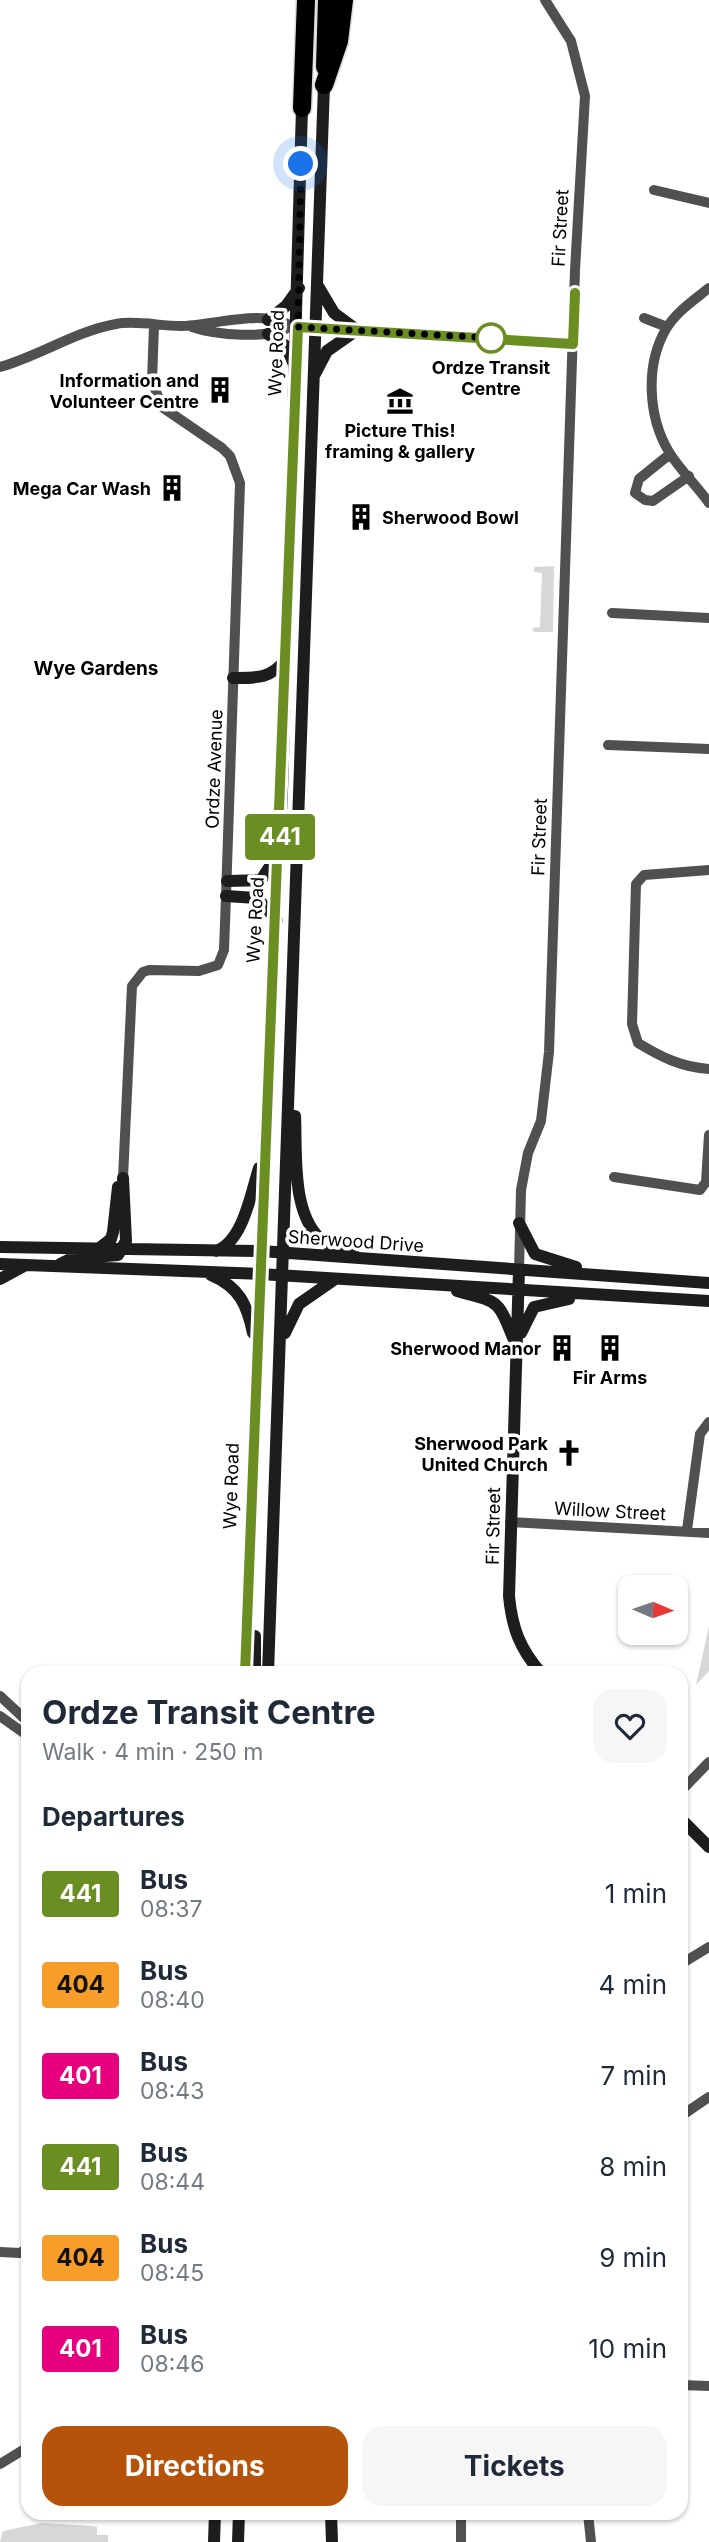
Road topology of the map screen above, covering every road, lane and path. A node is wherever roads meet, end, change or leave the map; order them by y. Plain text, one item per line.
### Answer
1 (306, 0) edge
2 (327, 0) edge
3 (344, 0) edge
4 (545, 0) edge
5 (324, 85) junction
6 (302, 108) joint
7 (654, 190) dead end
8 (709, 202) edge
9 (317, 283) junction
10 (299, 288) junction
11 (709, 288) edge
12 (644, 318) dead end
13 (268, 320) junction
14 (154, 326) junction
15 (188, 326) junction
16 (294, 326) junction
17 (667, 327) junction
18 (316, 328) junction
19 (356, 330) junction
20 (268, 334) junction
21 (573, 344) junction
22 (0, 367) edge
23 (296, 372) junction
24 (314, 377) junction
25 (670, 454) junction
26 (689, 477) junction
27 (709, 503) edge
28 (612, 613) dead end
29 (709, 618) edge
30 (286, 659) junction
31 (233, 678) junction
32 (608, 745) dead end
33 (709, 749) edge
34 (280, 850) junction
35 (709, 870) edge
36 (226, 881) junction
37 (226, 896) junction
38 (277, 920) junction
39 (290, 1055) junction
40 (709, 1069) edge
41 (709, 1135) edge
42 (264, 1150) junction
43 (614, 1177) dead end
44 (124, 1178) junction
45 (519, 1223) junction
46 (0, 1247) edge
47 (97, 1250) junction
48 (121, 1250) junction
49 (215, 1251) junction
50 (261, 1251) junction
51 (283, 1253) junction
52 (0, 1264) edge
53 (425, 1264) junction
54 (26, 1265) junction
55 (57, 1266) junction
56 (519, 1270) junction
57 (204, 1272) junction
58 (260, 1274) junction
59 (284, 1276) junction
60 (625, 1276) junction
61 (0, 1279) edge
62 (336, 1279) junction
63 (709, 1283) edge
64 (436, 1285) junction
65 (518, 1289) junction
66 (597, 1296) junction
67 (709, 1301) edge
68 (282, 1343) junction
69 (517, 1347) junction
70 (257, 1352) junction
71 (709, 1422) edge
72 (510, 1522) junction
73 (687, 1530) junction
74 (709, 1534) edge
75 (247, 1600) junction
76 (245, 1666) edge
77 (255, 1666) edge
78 (268, 1666) edge
79 (535, 1666) edge
80 (0, 1696) edge
81 (0, 1716) edge
82 (21, 1716) edge
83 (21, 1731) edge
84 (709, 1762) edge
85 (688, 1784) edge
86 (688, 1826) edge
87 (709, 1847) edge
88 (709, 1947) edge
89 (688, 1960) edge
90 (709, 2097) edge
91 (688, 2111) edge
92 (0, 2252) edge
93 (21, 2253) edge
94 (688, 2385) edge
95 (709, 2386) edge
96 (21, 2451) edge
97 (0, 2464) edge
98 (215, 2520) edge
99 (239, 2520) edge
100 (331, 2520) edge
101 (461, 2520) edge
102 (589, 2520) edge
103 (214, 2542) edge
104 (238, 2542) edge
105 (332, 2542) edge
106 (461, 2542) edge
107 (591, 2542) edge

1 - 6 highway, Wye Road
2 - 5 highway
3 - 5 highway
4 - 21 street, Fir Street
5 - 9 main road
6 - 10 main road, Wye Road
7 - 8 street
9 - 18 main road
9 - 19 main road
10 - 13 main road
10 - 16 main road, Wye Road
11 - 17 street
12 - 17 street
13 - 15 street
13 - 16 street
14 - 15 street
14 - 22 street
14 - 31 street, Ordze Avenue
15 - 20 street
16 - 18 street
16 - 20 street
16 - 23 main road, Wye Road
17 - 25 street
18 - 19 street
18 - 24 main road
19 - 21 street
19 - 24 main road
20 - 23 main road
21 - 45 street, Fir Street
23 - 30 main road, Wye Road
24 - 39 main road
25 - 26 street
25 - 26 street
26 - 27 street
28 - 29 street
30 - 31 main road
30 - 34 main road, Wye Road
31 - 36 street, Ordze Avenue
32 - 33 street
34 - 36 main road
34 - 38 main road, Wye Road
35 - 40 street
36 - 37 street, Ordze Avenue
37 - 38 main road
37 - 44 street, Ordze Avenue
38 - 42 main road, Wye Road
39 - 51 main road
39 - 53 main road
41 - 43 street
42 - 49 main road
42 - 50 main road, Wye Road
44 - 47 main road
44 - 48 main road
45 - 56 street, Fir Street
45 - 60 main road
46 - 47 main road, Sherwood Drive
47 - 48 main road, Sherwood Drive
48 - 49 main road, Sherwood Drive
48 - 55 main road
49 - 50 main road, Sherwood Drive
50 - 51 main road, Sherwood Drive
50 - 58 main road, Wye Road
51 - 53 main road, Sherwood Drive
51 - 59 main road
52 - 54 main road
53 - 56 main road, Sherwood Drive
54 - 55 main road
54 - 61 main road
55 - 57 main road
56 - 60 main road, Sherwood Drive
56 - 65 main road, Fir Street
57 - 58 main road
57 - 70 main road
58 - 59 main road
58 - 70 main road, Wye Road
59 - 62 main road
59 - 68 main road
60 - 63 main road, Sherwood Drive
62 - 64 main road
62 - 68 main road
64 - 65 main road
64 - 69 main road
65 - 66 main road
65 - 69 main road, Fir Street
66 - 67 main road
66 - 69 main road
68 - 78 main road
69 - 72 main road, Fir Street
70 - 75 main road, Wye Road
71 - 73 street
72 - 73 street, Willow Street
72 - 79 main road, Fir Street
73 - 74 street, Willow Street
75 - 76 main road, Wye Road
75 - 77 main road
80 - 82 street
81 - 83 street
84 - 85 street
86 - 87 main road
88 - 89 street
90 - 91 street
92 - 93 street
94 - 95 street
96 - 97 street
98 - 103 main road
99 - 104 main road
100 - 105 main road
101 - 106 street
102 - 107 street

